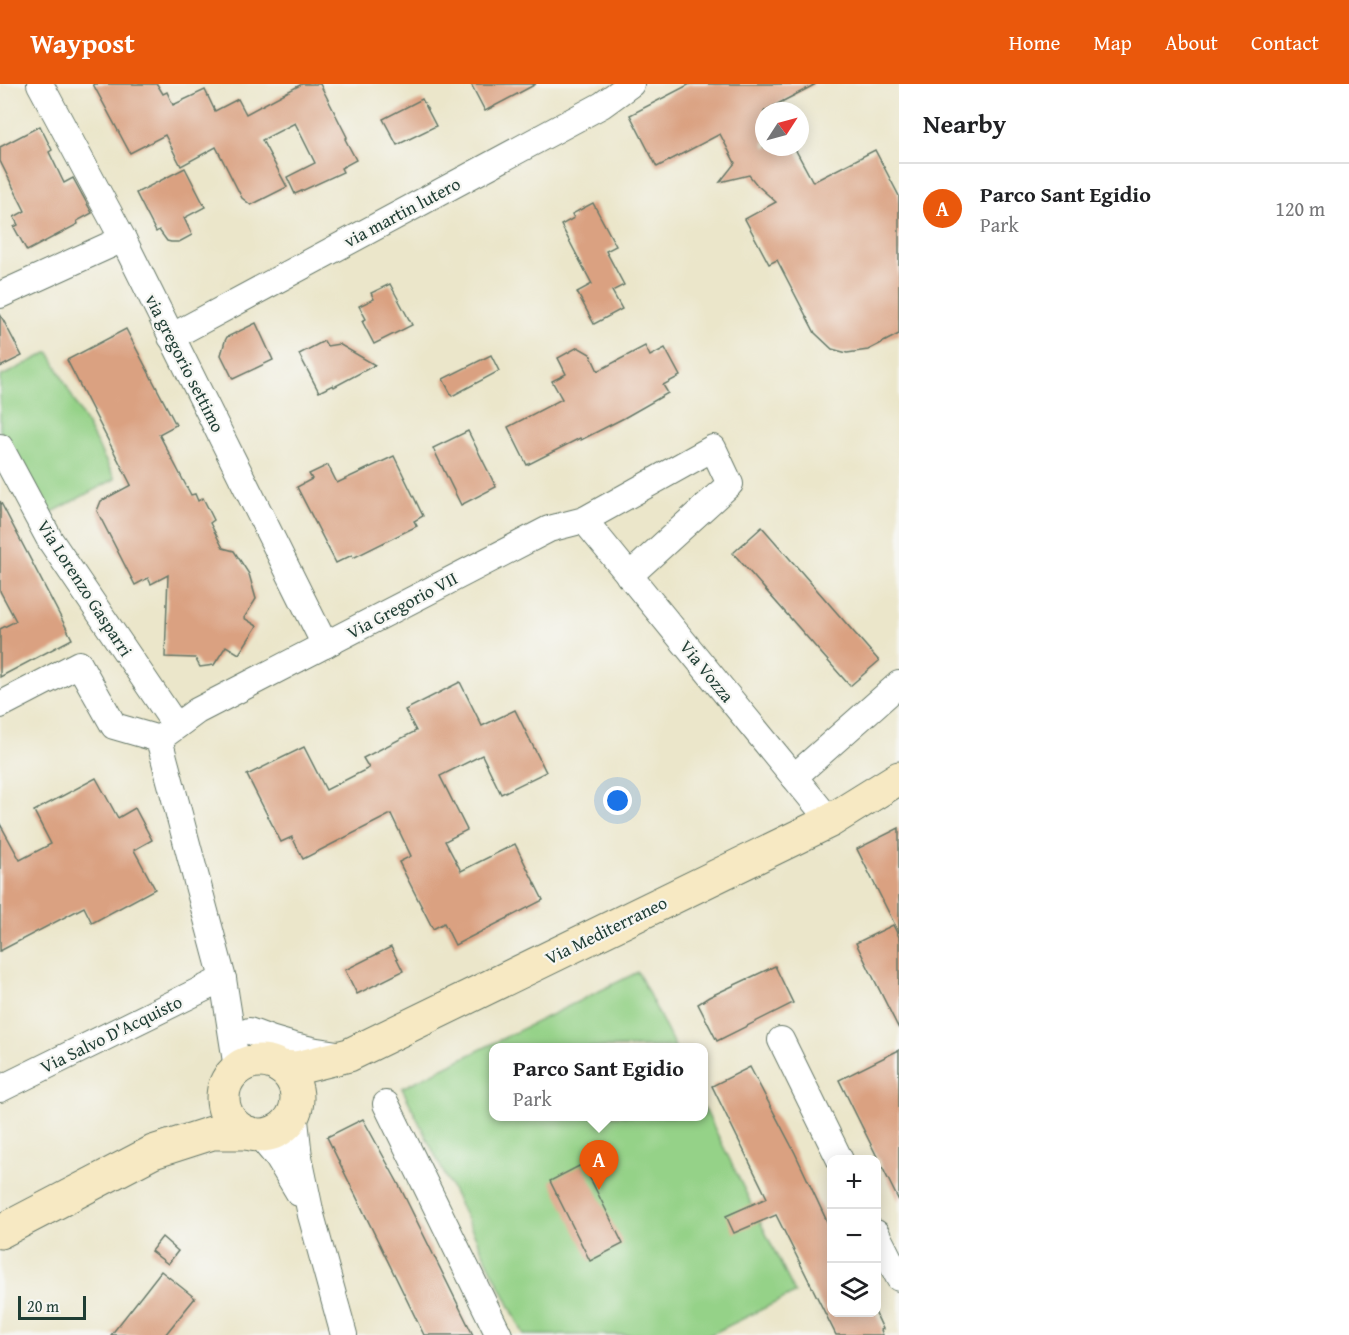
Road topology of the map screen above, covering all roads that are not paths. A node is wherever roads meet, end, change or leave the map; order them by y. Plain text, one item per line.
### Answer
1 (40, 84) edge
2 (631, 84) edge
3 (123, 239) junction
4 (0, 296) edge
5 (171, 337) junction
6 (0, 447) edge
7 (584, 520) junction
8 (629, 576) junction
9 (325, 645) junction
10 (899, 684) edge
11 (0, 705) edge
12 (167, 733) junction
13 (899, 764) edge
14 (794, 777) junction
15 (899, 778) edge
16 (899, 789) edge
17 (862, 801) junction
18 (830, 821) junction
19 (223, 979) junction
20 (249, 1031) junction
21 (781, 1040) dead end
22 (349, 1055) junction
23 (275, 1065) junction
24 (230, 1082) junction
25 (0, 1089) edge
26 (386, 1104) dead end
27 (295, 1106) junction
28 (253, 1133) junction
29 (153, 1152) junction
30 (838, 1155) edge
31 (311, 1215) junction
32 (0, 1232) edge
33 (881, 1243) edge
34 (899, 1278) edge
35 (344, 1335) edge
36 (499, 1335) edge

1 - 3 street, via gregorio settimo
2 - 5 street, via martin lutero
3 - 4 street
3 - 5 street, via gregorio settimo
5 - 9 street, via gregorio settimo
6 - 12 street, Via Lorenzo Gasparri
7 - 8 street, Via Vozza
7 - 8 street, Via Gregorio VII
7 - 9 street, Via Gregorio VII
8 - 14 street, Via Vozza
9 - 12 street, Via Gregorio VII
10 - 14 street
11 - 12 street
12 - 19 street
13 - 17 main road, Via Mediterraneo
14 - 18 street, Via Vozza
15 - 17 main road, Via Mediterraneo
16 - 17 main road, Via Mediterraneo
17 - 18 main road, Via Mediterraneo
18 - 22 main road, Via Mediterraneo
19 - 20 street
19 - 24 street
19 - 25 street, Via Salvo D'Acquisto
20 - 22 street
20 - 23 street
21 - 30 street
22 - 23 main road, Via Mediterraneo
22 - 27 main road, Via Mediterraneo
23 - 24 main road
23 - 27 main road
24 - 28 main road
24 - 29 main road
26 - 36 street
27 - 28 main road
27 - 31 street
28 - 29 main road
28 - 31 street
29 - 32 main road
31 - 35 street
33 - 34 street

